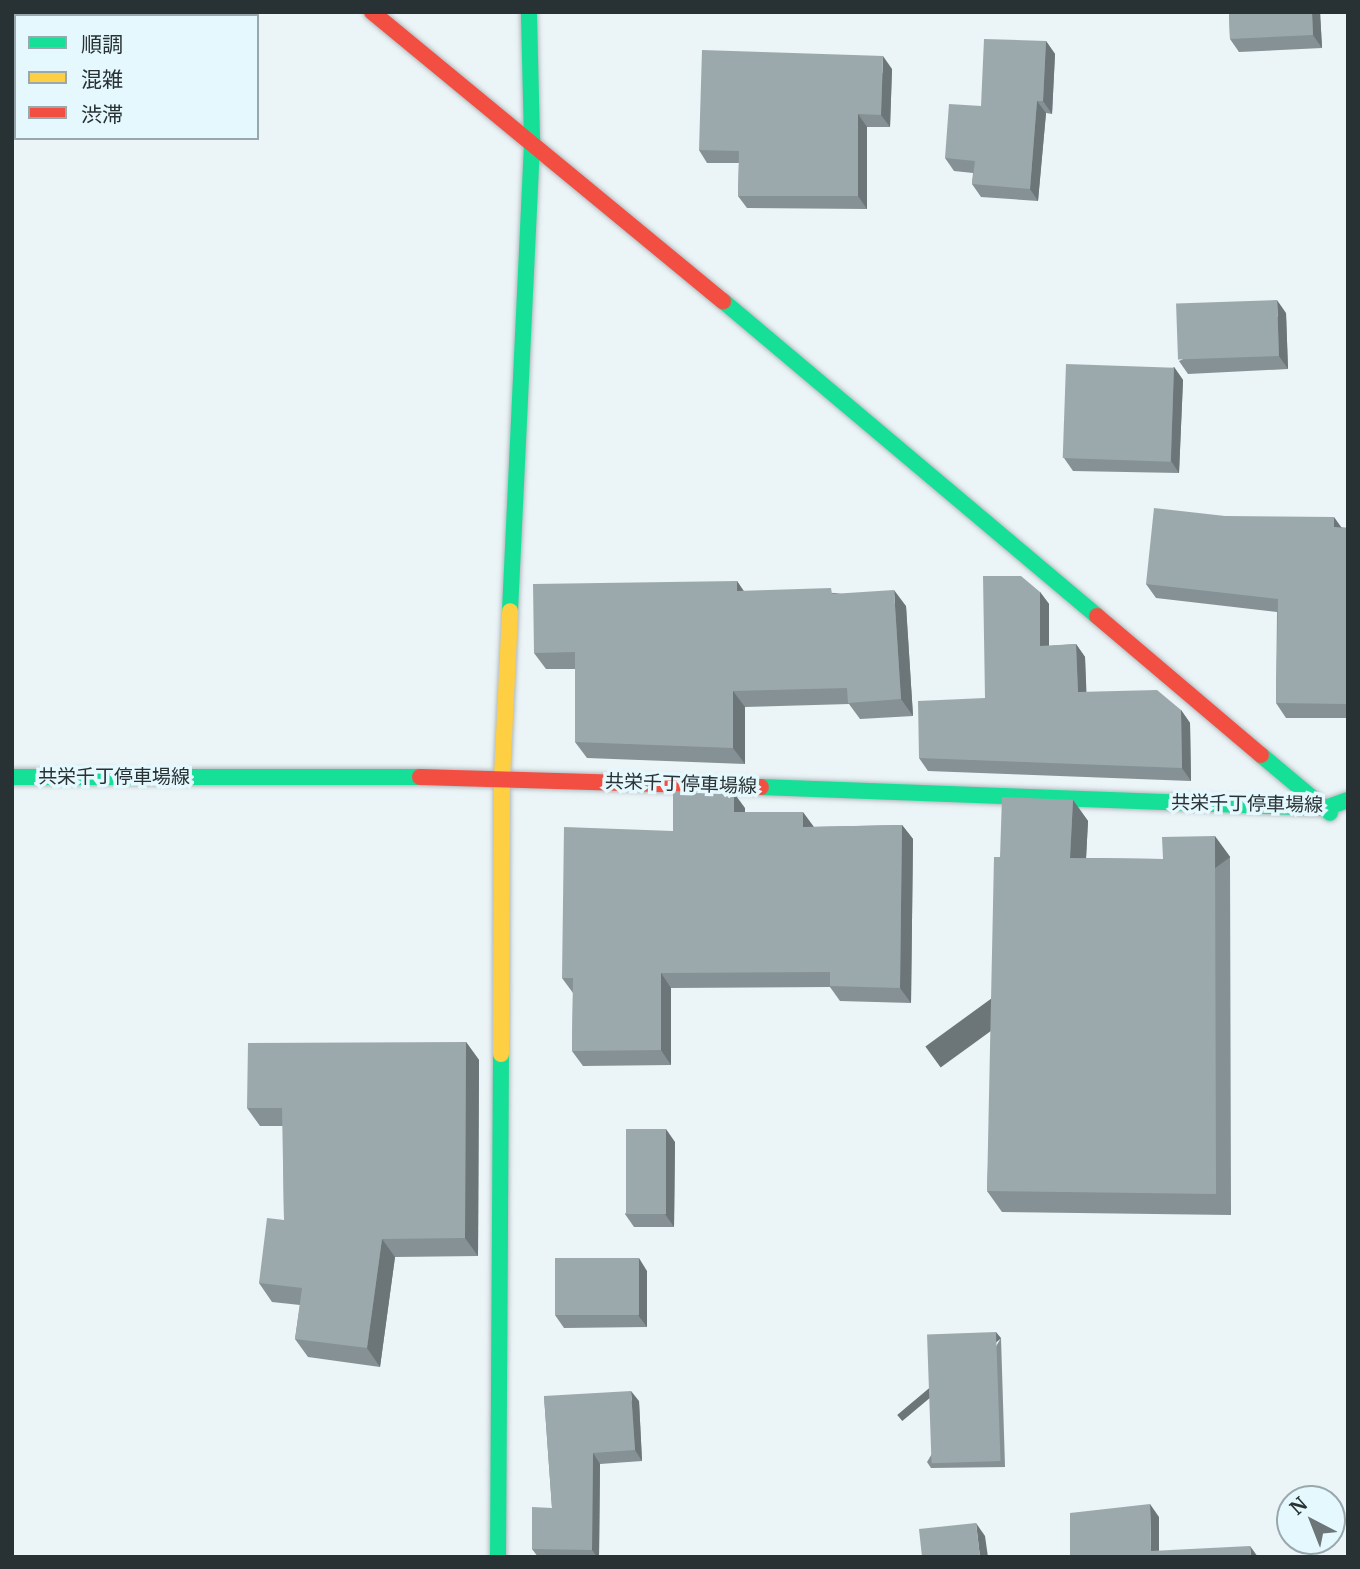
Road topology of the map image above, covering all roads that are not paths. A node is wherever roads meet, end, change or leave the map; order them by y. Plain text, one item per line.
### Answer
1 (372, 12) edge
2 (528, 12) edge
3 (532, 139) junction
4 (12, 777) edge
5 (502, 777) junction
6 (1348, 800) edge
7 (1325, 808) junction
8 (1348, 827) edge
9 (498, 1557) edge

1 - 3 street
2 - 3 street
3 - 5 street
3 - 7 street
4 - 5 street, 共栄千丁停車場線
5 - 7 street, 共栄千丁停車場線
5 - 9 street
6 - 7 street, 共栄千丁停車場線
7 - 8 street

